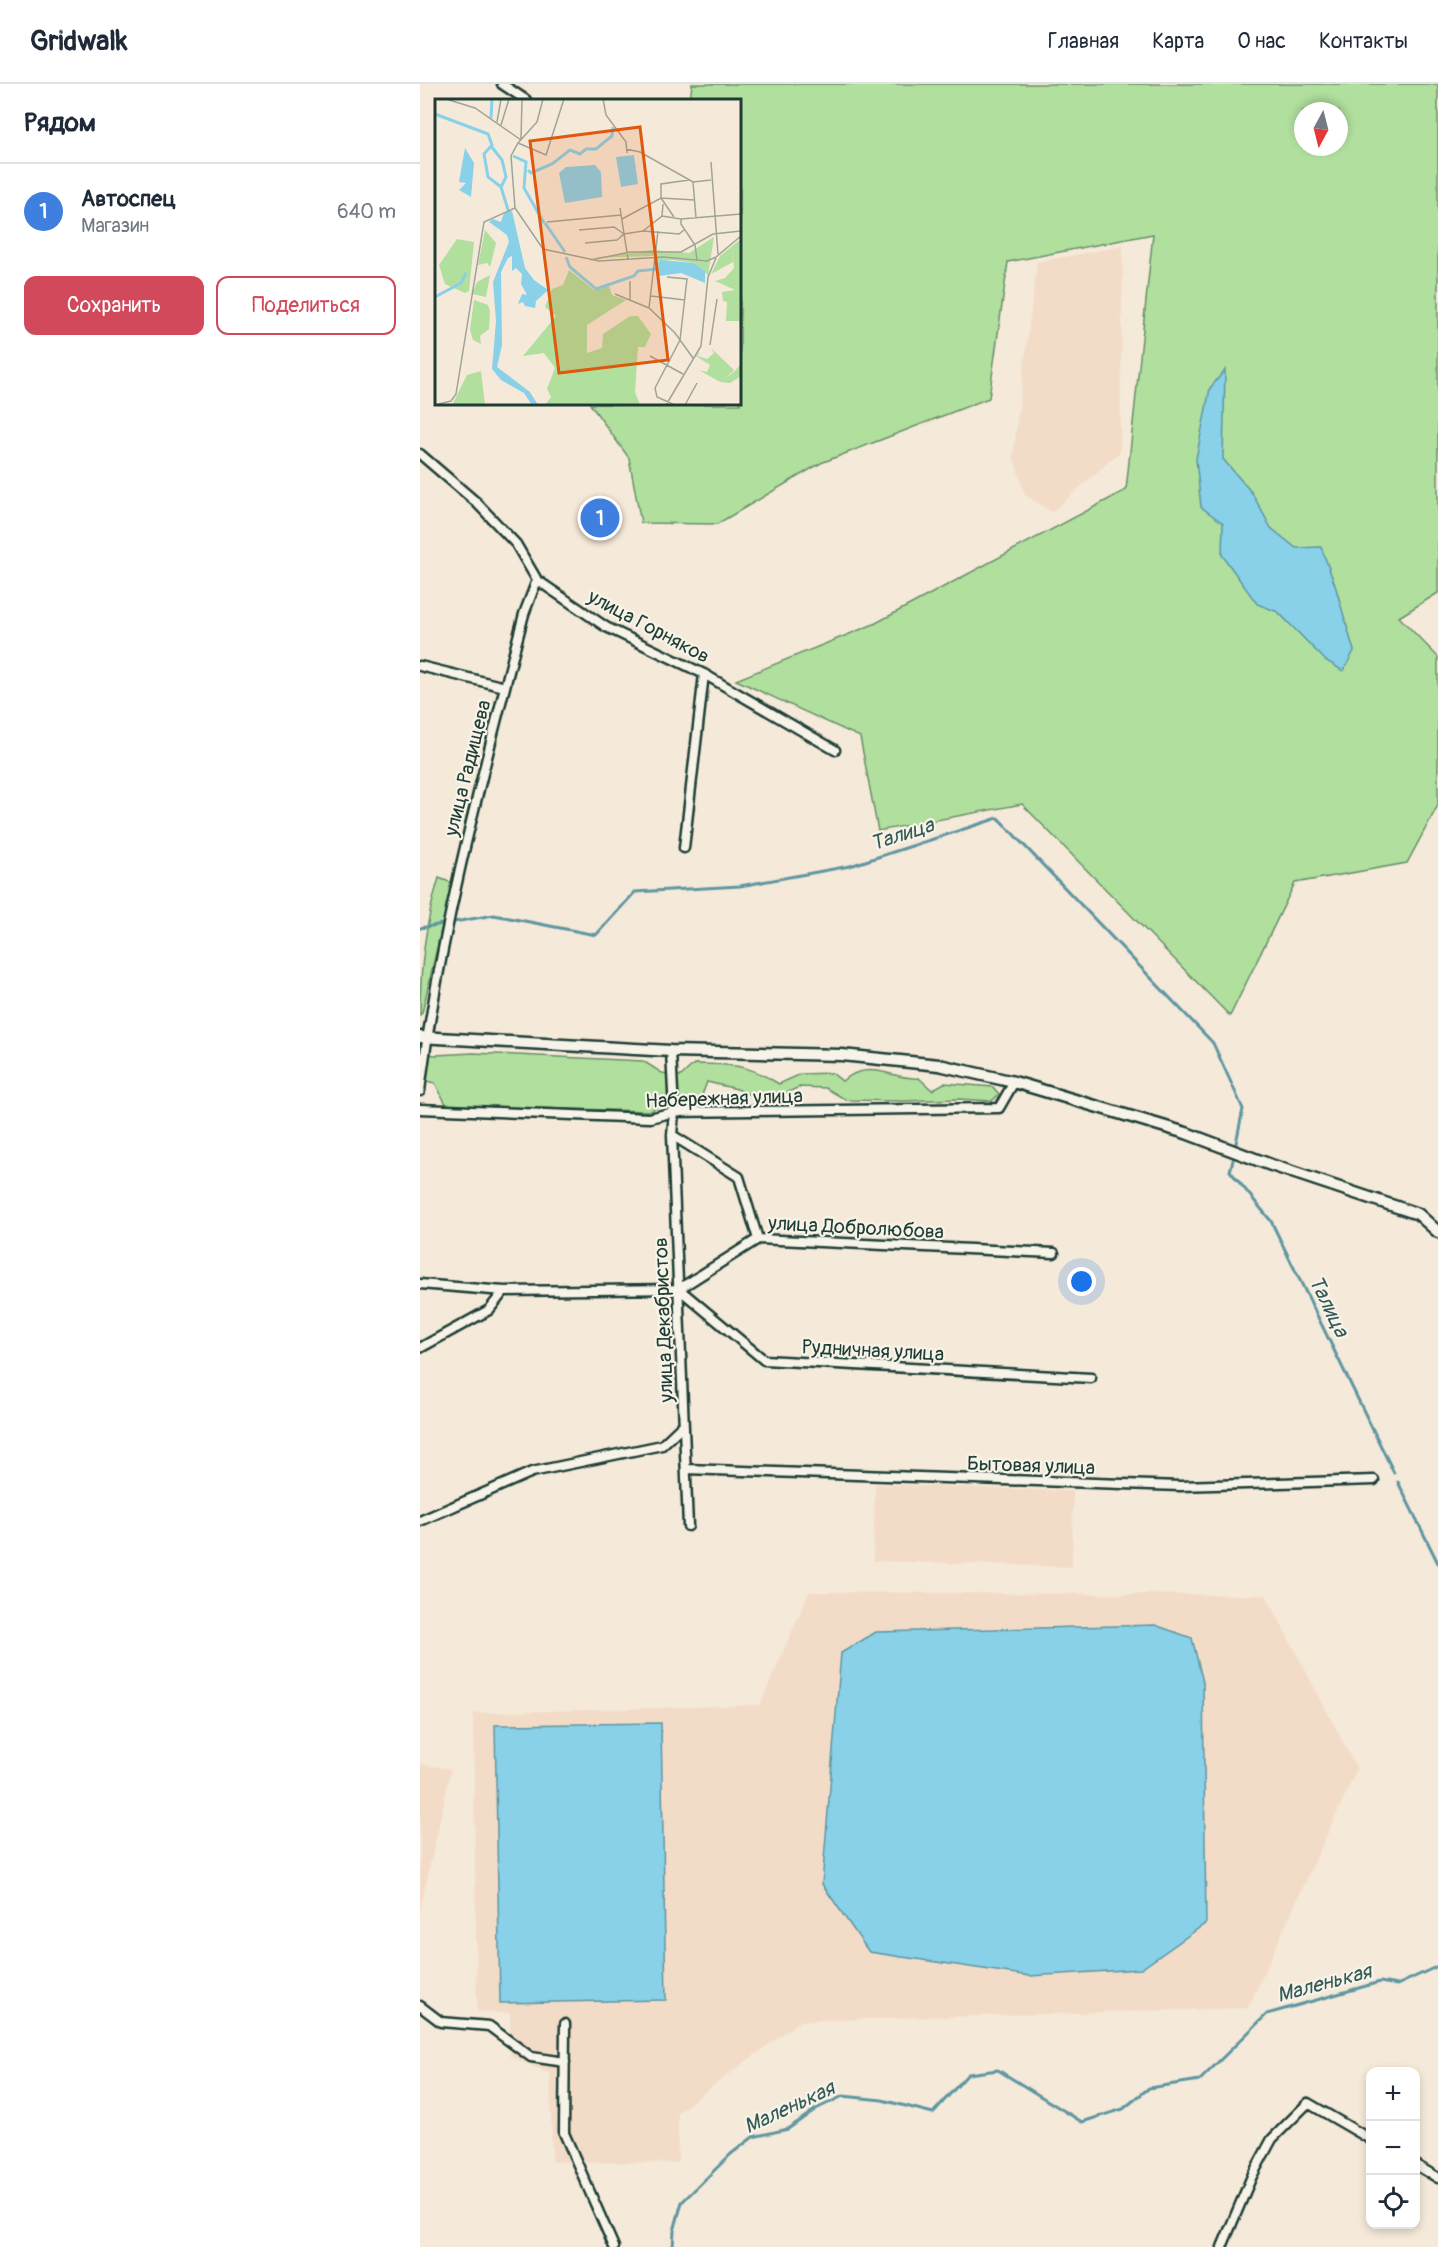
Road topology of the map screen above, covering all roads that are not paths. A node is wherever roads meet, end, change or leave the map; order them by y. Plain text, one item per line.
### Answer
1 (502, 84) edge
2 (524, 99) edge
3 (420, 454) edge
4 (537, 580) junction
5 (420, 666) edge
6 (704, 674) junction
7 (505, 687) junction
8 (835, 750) dead end
9 (684, 848) dead end
10 (423, 1037) edge
11 (671, 1051) junction
12 (1014, 1082) junction
13 (420, 1091) edge
14 (420, 1109) edge
15 (674, 1112) junction
16 (672, 1135) junction
17 (1438, 1232) edge
18 (758, 1239) junction
19 (1054, 1253) dead end
20 (420, 1284) edge
21 (679, 1289) junction
22 (504, 1291) junction
23 (420, 1348) edge
24 (1091, 1378) dead end
25 (683, 1425) junction
26 (686, 1469) junction
27 (1374, 1480) dead end
28 (420, 1521) edge
29 (688, 1526) dead end
30 (420, 2006) edge
31 (565, 2024) dead end
32 (565, 2062) junction
33 (1366, 2136) edge
34 (1420, 2167) edge
35 (1438, 2178) edge
36 (614, 2247) edge
37 (1222, 2247) edge

1 - 2 street
3 - 4 street, улица Горняков
4 - 6 street, улица Горняков
4 - 7 street, улица Радищева
5 - 7 street
6 - 8 street, улица Горняков
6 - 9 street
7 - 10 street, улица Радищева
10 - 11 street
10 - 13 street, улица Радищева
11 - 12 street
11 - 15 street, улица Декабристов
12 - 15 street, Набережная улица
12 - 17 street
14 - 15 street, Набережная улица
15 - 16 street, улица Декабристов
16 - 18 street
16 - 21 street, улица Декабристов
18 - 19 street, улица Добролюбова
18 - 21 street, улица Добролюбова
20 - 22 street
21 - 22 street
21 - 24 street, Рудничная улица
21 - 25 street, улица Декабристов
22 - 23 street
25 - 26 street, улица Декабристов
25 - 28 street
26 - 27 street, Бытовая улица
26 - 29 street, улица Декабристов
30 - 32 street
31 - 32 street
32 - 36 street
33 - 37 street
34 - 35 street

